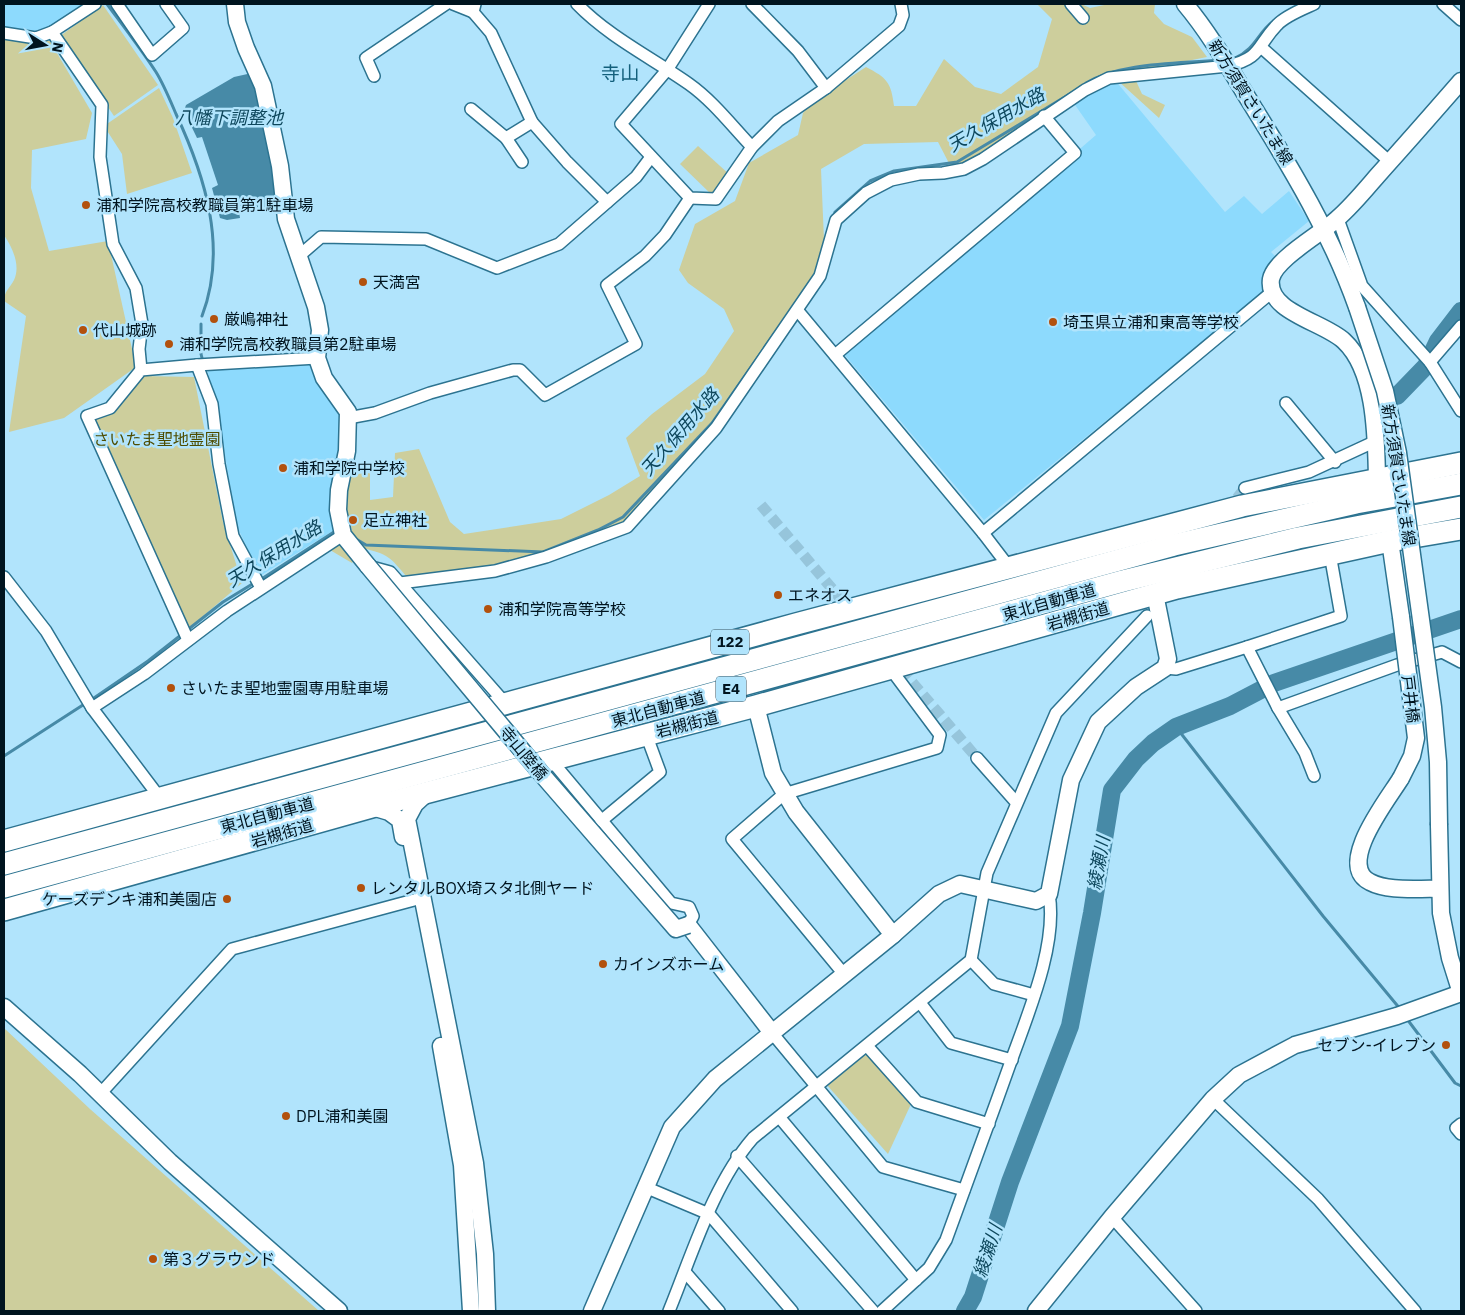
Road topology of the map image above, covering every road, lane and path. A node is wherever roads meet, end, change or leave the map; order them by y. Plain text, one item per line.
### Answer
1 (95, 4) edge
2 (117, 4) edge
3 (166, 4) edge
4 (235, 4) edge
5 (446, 4) edge
6 (453, 4) edge
7 (577, 4) edge
8 (709, 4) edge
9 (752, 4) edge
10 (901, 4) edge
11 (1071, 4) edge
12 (1185, 4) edge
13 (1314, 4) edge
14 (1443, 4) edge
15 (474, 8) edge
16 (1083, 18) dead end
17 (1461, 20) edge
18 (52, 32) junction
19 (4, 33) edge
20 (1262, 48) junction
21 (1228, 66) junction
22 (666, 70) junction
23 (374, 76) dead end
24 (1461, 81) edge
25 (826, 88) junction
26 (471, 109) dead end
27 (1044, 116) junction
28 (532, 122) junction
29 (506, 138) junction
30 (752, 147) junction
31 (651, 157) junction
32 (522, 162) dead end
33 (1390, 162) junction
34 (690, 198) junction
35 (607, 202) junction
36 (1338, 219) junction
37 (1325, 229) junction
38 (299, 256) junction
39 (1272, 292) junction
40 (798, 311) junction
41 (1461, 326) edge
42 (835, 355) junction
43 (317, 358) junction
44 (1430, 362) junction
45 (197, 365) junction
46 (141, 370) junction
47 (1286, 403) dead end
48 (1461, 411) edge
49 (348, 418) junction
50 (1376, 441) junction
51 (1335, 462) junction
52 (1461, 463) edge
53 (1378, 478) junction
54 (1461, 484) edge
55 (1245, 488) tunnel mouth
56 (1461, 508) edge
57 (1459, 530) edge
58 (983, 533) junction
59 (344, 535) junction
60 (1390, 541) junction
61 (1330, 554) junction
62 (368, 566) junction
63 (1009, 567) junction
64 (4, 577) edge
65 (400, 583) junction
66 (261, 588) junction
67 (1155, 594) junction
68 (1147, 616) dead end
69 (188, 640) junction
70 (1247, 647) junction
71 (1461, 662) edge
72 (890, 668) junction
73 (1165, 668) junction
74 (506, 704) junction
75 (756, 706) junction
76 (92, 708) junction
77 (1278, 708) junction
78 (646, 734) junction
79 (977, 758) tunnel mouth
80 (550, 760) junction
81 (1314, 776) dead end
82 (428, 792) junction
83 (784, 794) junction
84 (160, 798) junction
85 (1016, 802) junction
86 (372, 807) junction
87 (601, 821) junction
88 (4, 840) edge
89 (4, 864) edge
90 (4, 888) edge
91 (1439, 889) junction
92 (982, 891) junction
93 (1049, 894) junction
94 (414, 900) junction
95 (4, 910) edge
96 (688, 926) junction
97 (893, 935) junction
98 (971, 960) junction
99 (843, 973) junction
100 (1461, 993) edge
101 (1034, 995) junction
102 (921, 1004) junction
103 (4, 1007) edge
104 (772, 1034) junction
105 (868, 1047) junction
106 (1012, 1060) junction
107 (816, 1086) junction
108 (100, 1094) junction
109 (1213, 1099) junction
110 (780, 1118) junction
111 (989, 1124) junction
112 (1461, 1124) edge
113 (1461, 1134) edge
114 (737, 1156) junction
115 (645, 1186) junction
116 (964, 1190) junction
117 (709, 1214) junction
118 (1112, 1217) junction
119 (685, 1272) junction
120 (916, 1280) junction
121 (339, 1311) edge
122 (471, 1311) edge
123 (488, 1311) edge
124 (592, 1311) edge
125 (669, 1311) edge
126 (719, 1311) edge
127 (792, 1311) edge
128 (873, 1311) edge
129 (882, 1311) edge
130 (1036, 1311) edge
131 (1196, 1311) edge
132 (1415, 1311) edge

1 - 18 street
2 - 3 street
4 - 38 street
5 - 23 street
6 - 15 street
7 - 22 street
8 - 22 street
9 - 25 street
10 - 25 street
11 - 16 street
12 - 21 street, 新方須賀さいたま線
13 - 20 street
14 - 17 street
15 - 28 street
18 - 19 street
18 - 46 street
20 - 21 street
20 - 33 street
21 - 27 street
21 - 37 street, 新方須賀さいたま線
22 - 30 street
22 - 31 street
24 - 33 street
25 - 30 street
26 - 29 street
27 - 40 street
27 - 42 street
28 - 29 street
28 - 35 street
29 - 32 street
30 - 34 street
31 - 34 street
31 - 35 street
33 - 36 street
34 - 49 street
35 - 38 street
36 - 37 street
36 - 44 street
37 - 39 street
37 - 91 street, 新方須賀さいたま線, bridge
38 - 43 street
39 - 50 street
39 - 58 street
40 - 42 street
40 - 65 street
41 - 44 street
42 - 58 street
43 - 45 street
43 - 49 street
44 - 48 street
45 - 46 street
45 - 66 street
46 - 69 street
47 - 51 street
49 - 59 street
50 - 51 street
50 - 53 street
51 - 55 street
52 - 53 highway, 122
53 - 63 highway, 122
54 - 89 highway, 東北自動車道 / E4
56 - 90 highway, 東北自動車道 / E4
57 - 60 highway, 岩槻街道
58 - 63 street
59 - 62 street
59 - 66 street
60 - 61 highway, 岩槻街道
60 - 91 street, 戸井橋, bridge
61 - 67 highway, 岩槻街道
61 - 70 street
62 - 65 street
62 - 96 street, 寺山陸橋, bridge
63 - 74 highway, 122
64 - 76 street
65 - 74 street
66 - 69 street
67 - 72 highway, 岩槻街道
67 - 73 street
68 - 85 street
69 - 76 street
70 - 73 street
70 - 77 street
71 - 77 street
72 - 75 highway, 岩槻街道
72 - 83 street
73 - 93 street
74 - 84 highway, 122
75 - 78 highway, 岩槻街道
75 - 83 street
76 - 84 street
77 - 81 street
78 - 80 highway, 岩槻街道
78 - 87 street
79 - 85 street
80 - 82 highway, 岩槻街道
80 - 87 street
82 - 86 highway, 岩槻街道
82 - 123 street
83 - 97 street
83 - 99 street
84 - 88 highway, 122
85 - 92 street
86 - 94 street
86 - 95 highway, 岩槻街道
87 - 96 street
91 - 100 street, 新方須賀さいたま線
92 - 93 street
92 - 97 street
92 - 98 street
93 - 101 street
94 - 108 street
94 - 122 street
96 - 104 street
97 - 99 street
98 - 101 street
98 - 102 street
99 - 104 street
100 - 109 street
101 - 106 street
102 - 105 street
102 - 106 street
103 - 108 street
104 - 107 street
104 - 115 street
105 - 107 street
105 - 111 street
106 - 111 street
107 - 110 street
107 - 116 street
108 - 121 street
109 - 118 street
109 - 132 street
110 - 114 street
110 - 120 street
111 - 116 street
112 - 113 street
114 - 117 street
114 - 128 street
115 - 117 street
115 - 124 street
116 - 120 street
117 - 119 street
117 - 127 street
118 - 130 street
118 - 131 street
119 - 125 street
119 - 126 street
120 - 129 street

